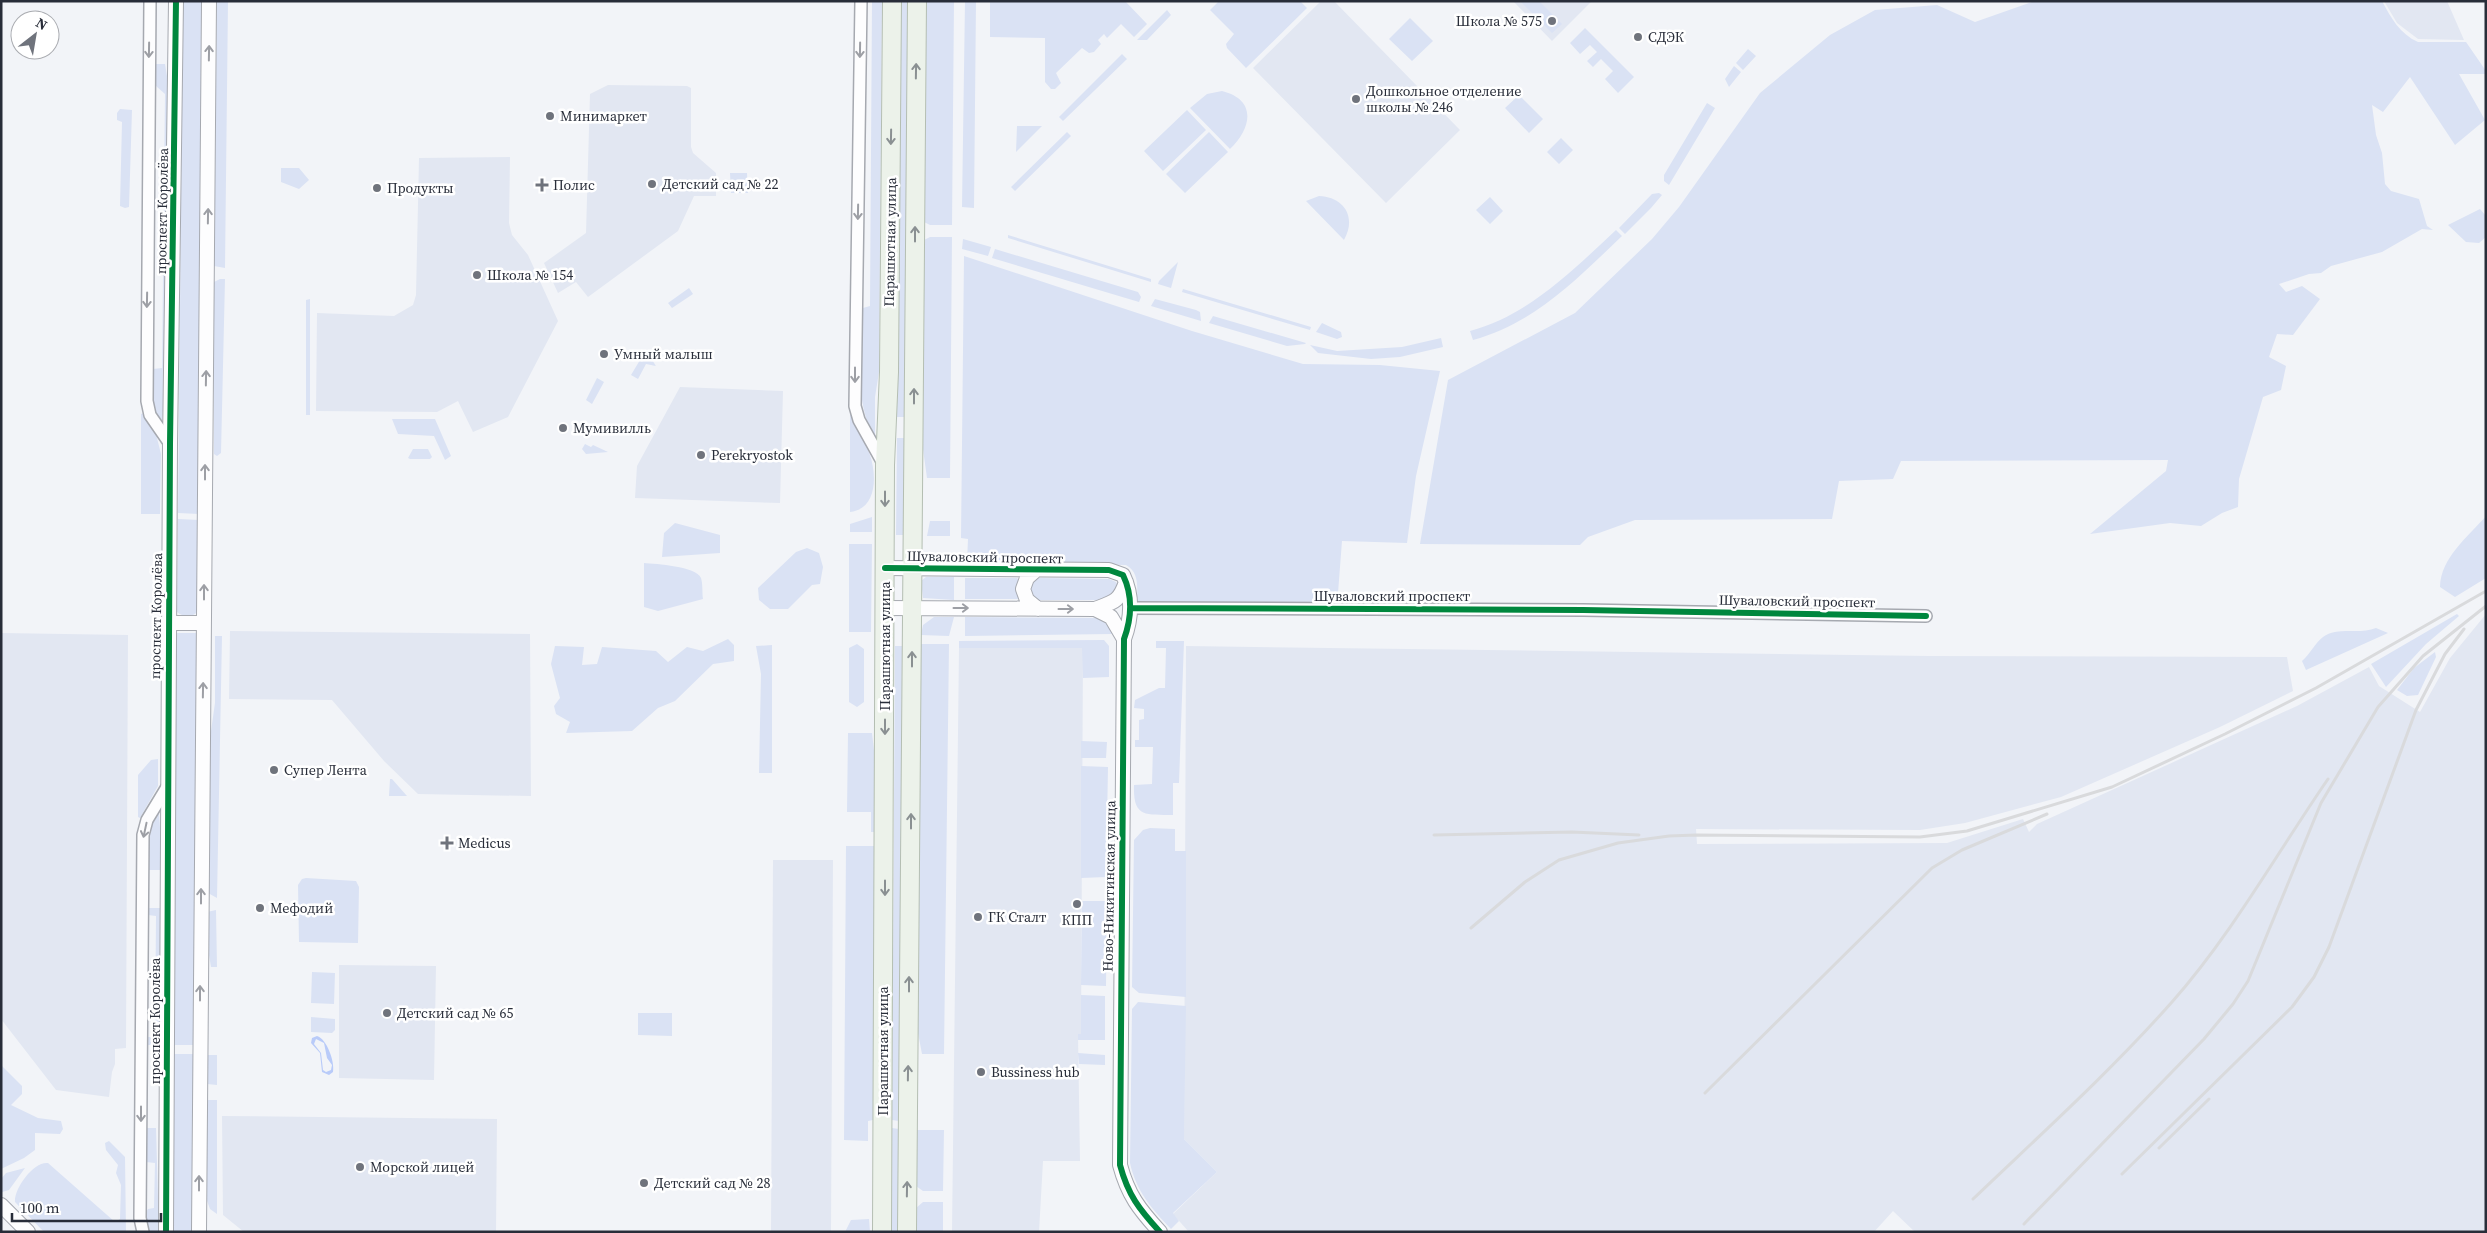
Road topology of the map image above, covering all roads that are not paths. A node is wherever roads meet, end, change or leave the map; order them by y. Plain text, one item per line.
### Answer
1 (150, 1) edge
2 (176, 1) edge
3 (210, 1) edge
4 (861, 1) edge
5 (892, 1) edge
6 (917, 1) edge
7 (887, 420) junction
8 (913, 421) junction
9 (170, 444) junction
10 (885, 465) junction
11 (885, 568) junction
12 (913, 568) junction
13 (1036, 570) junction
14 (1126, 582) junction
15 (885, 608) junction
16 (912, 608) junction
17 (1131, 608) junction
18 (1038, 609) junction
19 (1095, 609) junction
20 (1926, 616) dead end
21 (169, 623) junction
22 (204, 623) junction
23 (1124, 638) junction
24 (167, 787) junction
25 (1, 1205) edge
26 (28, 1232) edge
27 (144, 1232) edge
28 (166, 1232) edge
29 (199, 1232) edge
30 (882, 1232) edge
31 (907, 1232) edge
32 (1160, 1232) edge

1 -> 9 street
2 - 9 street, проспект Королёва
22 -> 3 street
4 -> 10 street
5 -> 7 main road, Парашютная улица
8 -> 6 main road, Парашютная улица
7 - 8 main road
7 - 10 main road, Парашютная улица
8 - 12 main road, Парашютная улица
9 - 21 street, проспект Королёва
10 -> 11 main road, Парашютная улица
11 - 12 street, Шуваловский проспект
11 - 15 main road, Парашютная улица
12 - 13 street, Шуваловский проспект
12 - 16 main road, Парашютная улица
13 - 14 street, Шуваловский проспект
13 - 18 street
14 - 17 street
14 - 19 street
15 - 16 street
15 -> 30 main road, Парашютная улица
16 -> 18 street
31 -> 16 main road, Парашютная улица
17 - 20 street, Шуваловский проспект
17 - 23 street, Ново-Никитинская улица
18 -> 19 street
19 - 23 street
21 - 22 street
21 - 24 street, проспект Королёва
29 -> 22 street
23 - 32 street, Ново-Никитинская улица
24 -> 27 street
24 - 28 street, проспект Королёва
25 - 26 street

